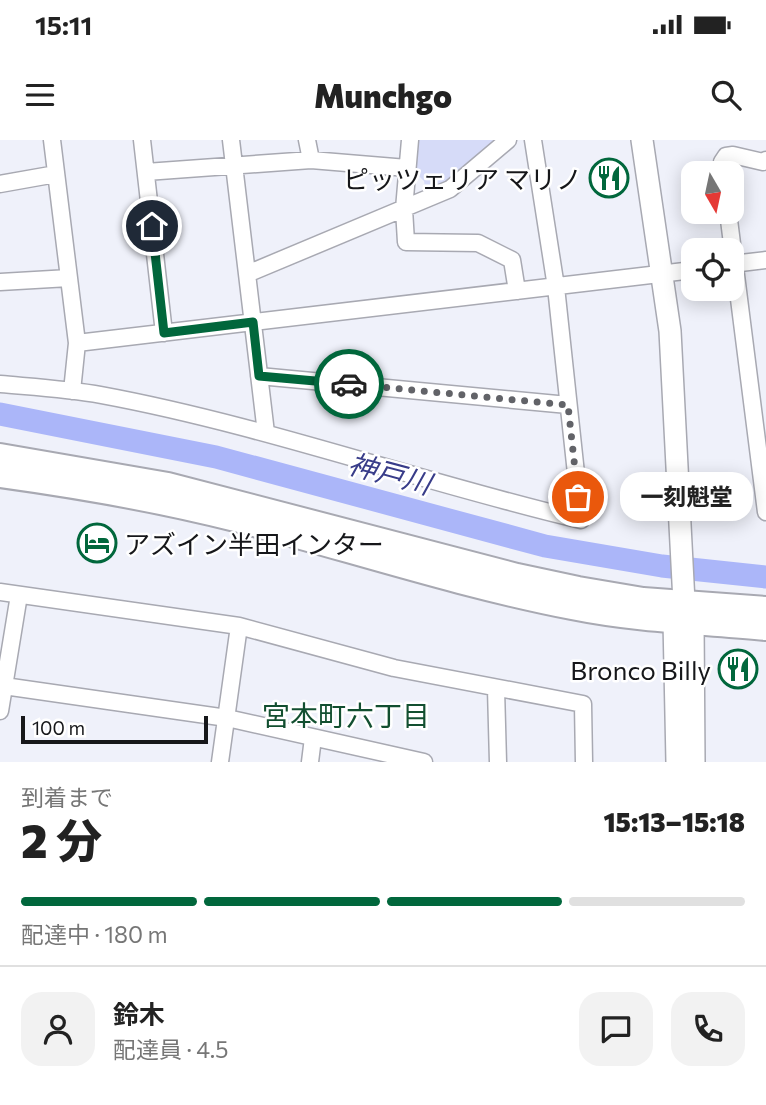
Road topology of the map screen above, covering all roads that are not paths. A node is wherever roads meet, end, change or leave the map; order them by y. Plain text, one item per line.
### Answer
1 (52, 140) edge
2 (142, 140) edge
3 (231, 140) edge
4 (307, 140) edge
5 (410, 140) edge
6 (508, 140) edge
7 (533, 140) edge
8 (642, 140) edge
9 (311, 160) junction
10 (766, 160) edge
11 (723, 161) edge
12 (234, 165) junction
13 (407, 168) junction
14 (146, 172) junction
15 (56, 174) junction
16 (0, 184) edge
17 (404, 209) junction
18 (766, 260) edge
19 (744, 263) edge
20 (681, 272) edge
21 (247, 274) junction
22 (663, 274) junction
23 (69, 278) junction
24 (0, 282) edge
25 (556, 287) junction
26 (517, 291) junction
27 (738, 301) edge
28 (253, 322) junction
29 (164, 333) junction
30 (77, 343) junction
31 (259, 376) junction
32 (0, 384) edge
33 (72, 391) junction
34 (568, 405) junction
35 (266, 433) junction
36 (0, 456) edge
37 (0, 475) edge
38 (766, 512) edge
39 (0, 592) edge
40 (19, 595) junction
41 (683, 607) junction
42 (766, 609) edge
43 (239, 626) junction
44 (766, 628) edge
45 (4, 686) junction
46 (496, 689) junction
47 (0, 711) edge
48 (227, 718) junction
49 (313, 737) junction
50 (400, 760) edge
51 (220, 762) edge
52 (310, 762) edge
53 (424, 762) edge
54 (498, 762) edge
55 (584, 762) edge
56 (677, 762) edge
57 (694, 762) edge

1 - 15 street
2 - 14 street
3 - 12 street
4 - 9 street
5 - 13 street
6 - 17 street
7 - 25 street
8 - 22 street
9 - 12 street
9 - 13 street
10 - 11 street
12 - 14 street
12 - 21 street
13 - 17 street
14 - 29 street
15 - 16 street
15 - 23 street
17 - 21 street
17 - 26 street
18 - 19 street
20 - 22 street
21 - 28 street
22 - 25 street
22 - 41 street
23 - 24 street
23 - 30 street
25 - 26 street
25 - 34 street
26 - 28 street
27 - 38 street
28 - 29 street
28 - 31 street
29 - 30 street
30 - 33 street
31 - 34 street
31 - 35 street
32 - 33 street
33 - 35 street
34 - 35 street
36 - 41 main road
37 - 41 main road
39 - 40 street
40 - 43 street
40 - 45 street
41 - 42 main road
41 - 44 main road
41 - 56 street
41 - 57 street
43 - 46 street
43 - 48 street
45 - 47 street
45 - 48 street
46 - 54 street
46 - 55 street
48 - 49 street
48 - 51 street
49 - 50 street
49 - 52 street
50 - 53 street

